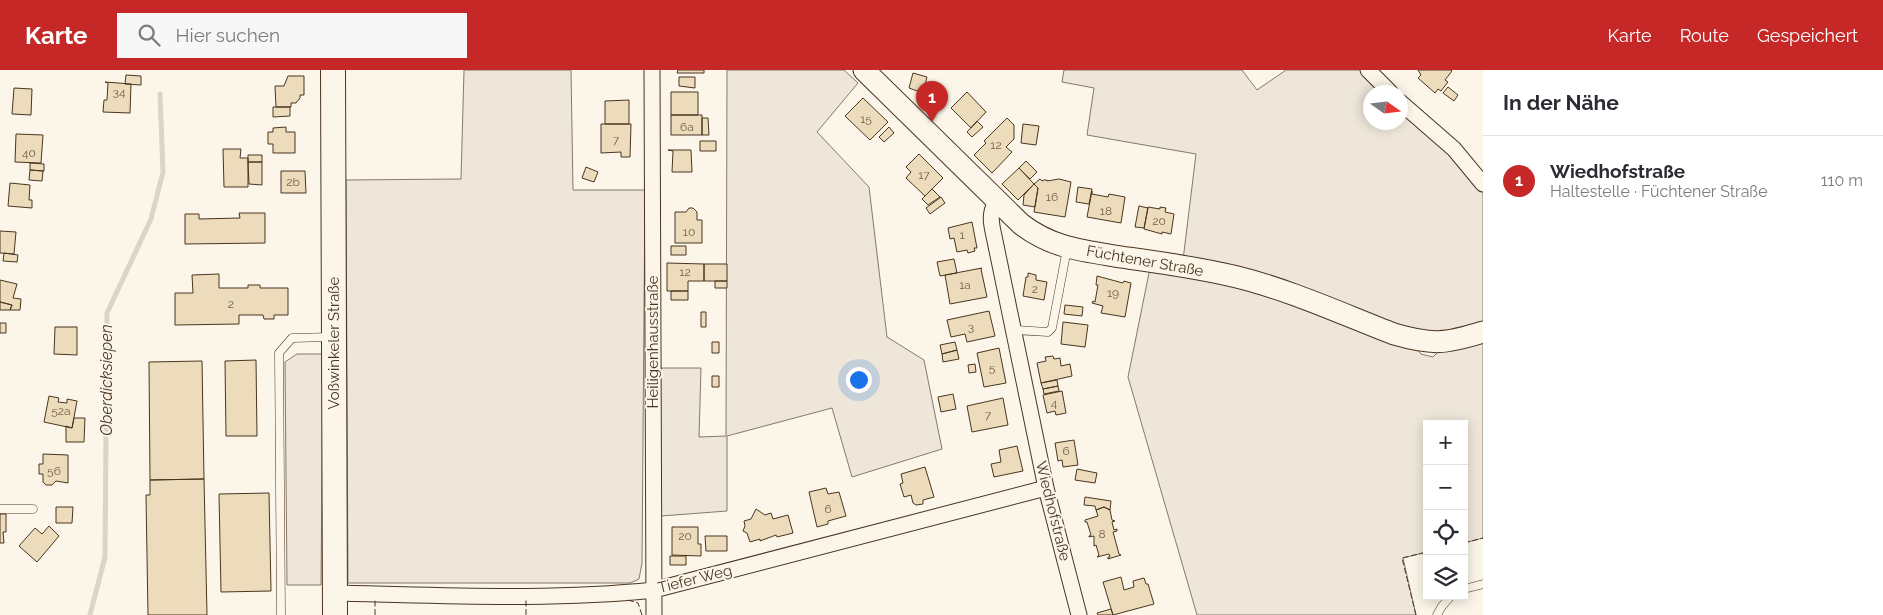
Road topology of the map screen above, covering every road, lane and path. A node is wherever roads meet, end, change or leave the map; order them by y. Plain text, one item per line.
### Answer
1 (333, 70) edge
2 (652, 70) edge
3 (864, 70) edge
4 (1368, 70) edge
5 (1383, 85) edge
6 (1408, 109) edge
7 (1483, 184) edge
8 (996, 201) junction
9 (1067, 247) junction
10 (1014, 330) junction
11 (1483, 332) edge
12 (333, 337) junction
13 (1046, 488) junction
14 (0, 509) edge
15 (33, 510) dead end
16 (1483, 584) edge
17 (1468, 588) edge
18 (654, 590) junction
19 (1447, 600) edge
20 (335, 604) edge
21 (281, 615) edge
22 (654, 615) edge
23 (1080, 615) edge
24 (1437, 615) edge

1 - 12 main road, Voßwinkeler Straße
2 - 18 street, Heiligenhausstraße
3 - 8 street, Füchtener Straße
4 - 5 street
6 - 7 street
8 - 9 street, Füchtener Straße
8 - 10 street, Wiedhofstraße
9 - 10 lane
9 - 11 street, Füchtener Straße
10 - 13 street, Wiedhofstraße
12 - 20 main road, Voßwinkeler Straße
12 - 21 lane
13 - 18 street, Tiefer Weg
13 - 23 street, Wiedhofstraße
14 - 15 lane
16 - 17 lane
18 - 20 street, Tiefer Weg
18 - 22 street, Heiligenhausstraße
19 - 24 lane

